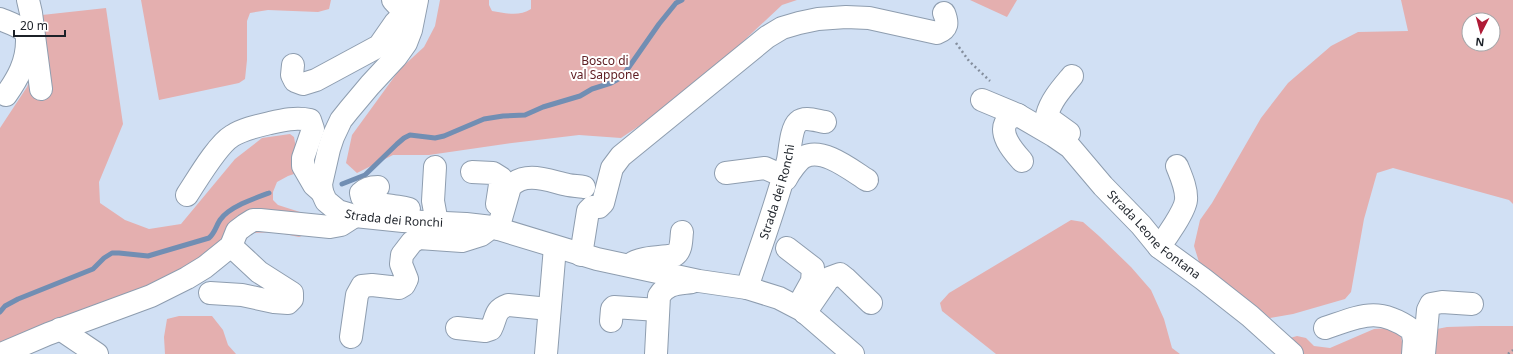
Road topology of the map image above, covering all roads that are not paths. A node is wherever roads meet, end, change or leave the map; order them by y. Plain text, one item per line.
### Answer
1 (28, 0) edge
2 (431, 0) edge
3 (406, 11) edge
4 (0, 19) edge
5 (945, 20) road end
6 (293, 65) dead end
7 (1072, 76) dead end
8 (41, 89) dead end
9 (987, 91) road end
10 (6, 95) dead end
11 (1018, 115) junction
12 (825, 122) dead end
13 (1022, 160) dead end
14 (1087, 166) junction
15 (1177, 166) dead end
16 (435, 168) dead end
17 (472, 172) dead end
18 (726, 173) dead end
19 (867, 180) dead end
20 (782, 182) junction
21 (584, 186) dead end
22 (378, 187) dead end
23 (322, 192) junction
24 (187, 195) dead end
25 (356, 216) junction
26 (428, 222) junction
27 (490, 227) junction
28 (682, 232) dead end
29 (231, 246) junction
30 (1159, 247) junction
31 (787, 248) dead end
32 (456, 252) dead end
33 (554, 254) junction
34 (581, 255) junction
35 (629, 266) junction
36 (699, 281) junction
37 (747, 288) junction
38 (210, 293) dead end
39 (871, 303) dead end
40 (1472, 304) dead end
41 (549, 309) junction
42 (658, 310) junction
43 (801, 310) junction
44 (611, 321) dead end
45 (457, 328) dead end
46 (1325, 328) dead end
47 (60, 329) junction
48 (351, 337) dead end
49 (1, 354) edge
50 (97, 354) edge
51 (546, 354) edge
52 (656, 354) edge
53 (853, 354) edge
54 (1292, 354) edge
55 (1413, 354) edge
56 (1424, 354) edge

1 - 8 street
2 - 3 street
3 - 6 street
3 - 23 street
4 - 10 street
5 - 34 street
7 - 14 street
9 - 11 street, Strada Leone Fontana
11 - 13 street
11 - 14 street, Strada Leone Fontana
12 - 20 street, Strada dei Ronchi
14 - 30 street, Strada Leone Fontana
15 - 30 street
16 - 26 street
17 - 27 street
18 - 20 street
19 - 20 street
20 - 37 street, Strada dei Ronchi
21 - 27 street
22 - 26 street
23 - 24 street, Strada dei Ronchi
23 - 25 street, Strada dei Ronchi
25 - 26 street, Strada dei Ronchi
25 - 29 street
26 - 27 street, Strada dei Ronchi
27 - 33 street, Strada dei Ronchi
27 - 48 street
28 - 35 street
29 - 38 street
29 - 47 street
30 - 54 street, Strada Leone Fontana
31 - 43 street
32 - 33 street
33 - 34 street, Strada dei Ronchi
33 - 41 street
34 - 35 street, Strada dei Ronchi
35 - 36 street, Strada dei Ronchi
36 - 37 street, Strada dei Ronchi
36 - 42 street, Strada dei Ronchi
37 - 43 street, Strada dei Ronchi
39 - 43 street
40 - 56 street
41 - 45 street
41 - 51 street
42 - 44 street
42 - 52 street, Strada dei Ronchi
43 - 53 street, Strada dei Ronchi
46 - 55 street
47 - 49 street
47 - 50 street

